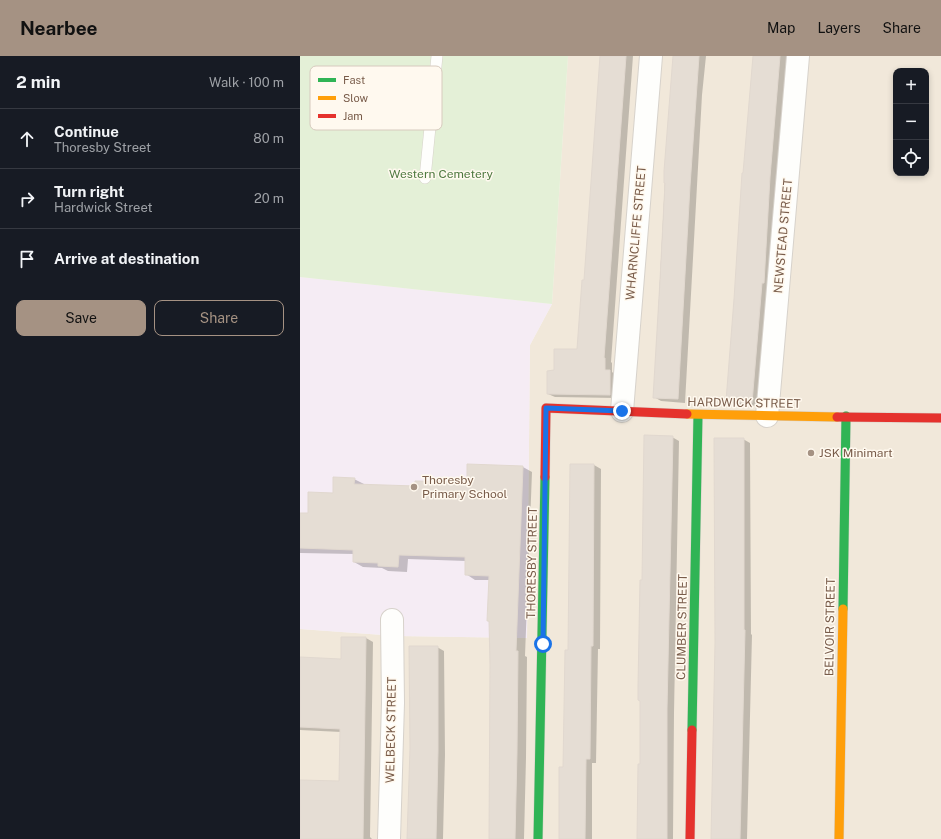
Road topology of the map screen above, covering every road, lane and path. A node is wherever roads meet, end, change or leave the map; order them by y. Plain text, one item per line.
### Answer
1 (437, 56) edge
2 (651, 56) edge
3 (798, 56) edge
4 (436, 66) edge
5 (430, 130) edge
6 (425, 178) dead end
7 (546, 408) joint
8 (622, 411) junction
9 (698, 415) junction
10 (767, 416) junction
11 (846, 416) junction
12 (941, 418) edge
13 (392, 620) dead end
14 (389, 839) edge
15 (538, 839) edge
16 (690, 839) edge
17 (839, 839) edge

1 - 4 lane
2 - 8 street, WHARNCLIFFE STREET
3 - 10 street, NEWSTEAD STREET
5 - 6 lane
7 - 8 street, HARDWICK STREET
7 - 15 street, THORESBY STREET
8 - 9 street, HARDWICK STREET
9 - 10 street, HARDWICK STREET
9 - 16 street, CLUMBER STREET
10 - 11 street, HARDWICK STREET
11 - 12 street, HARDWICK STREET
11 - 17 street, BELVOIR STREET
13 - 14 street, WELBECK STREET

